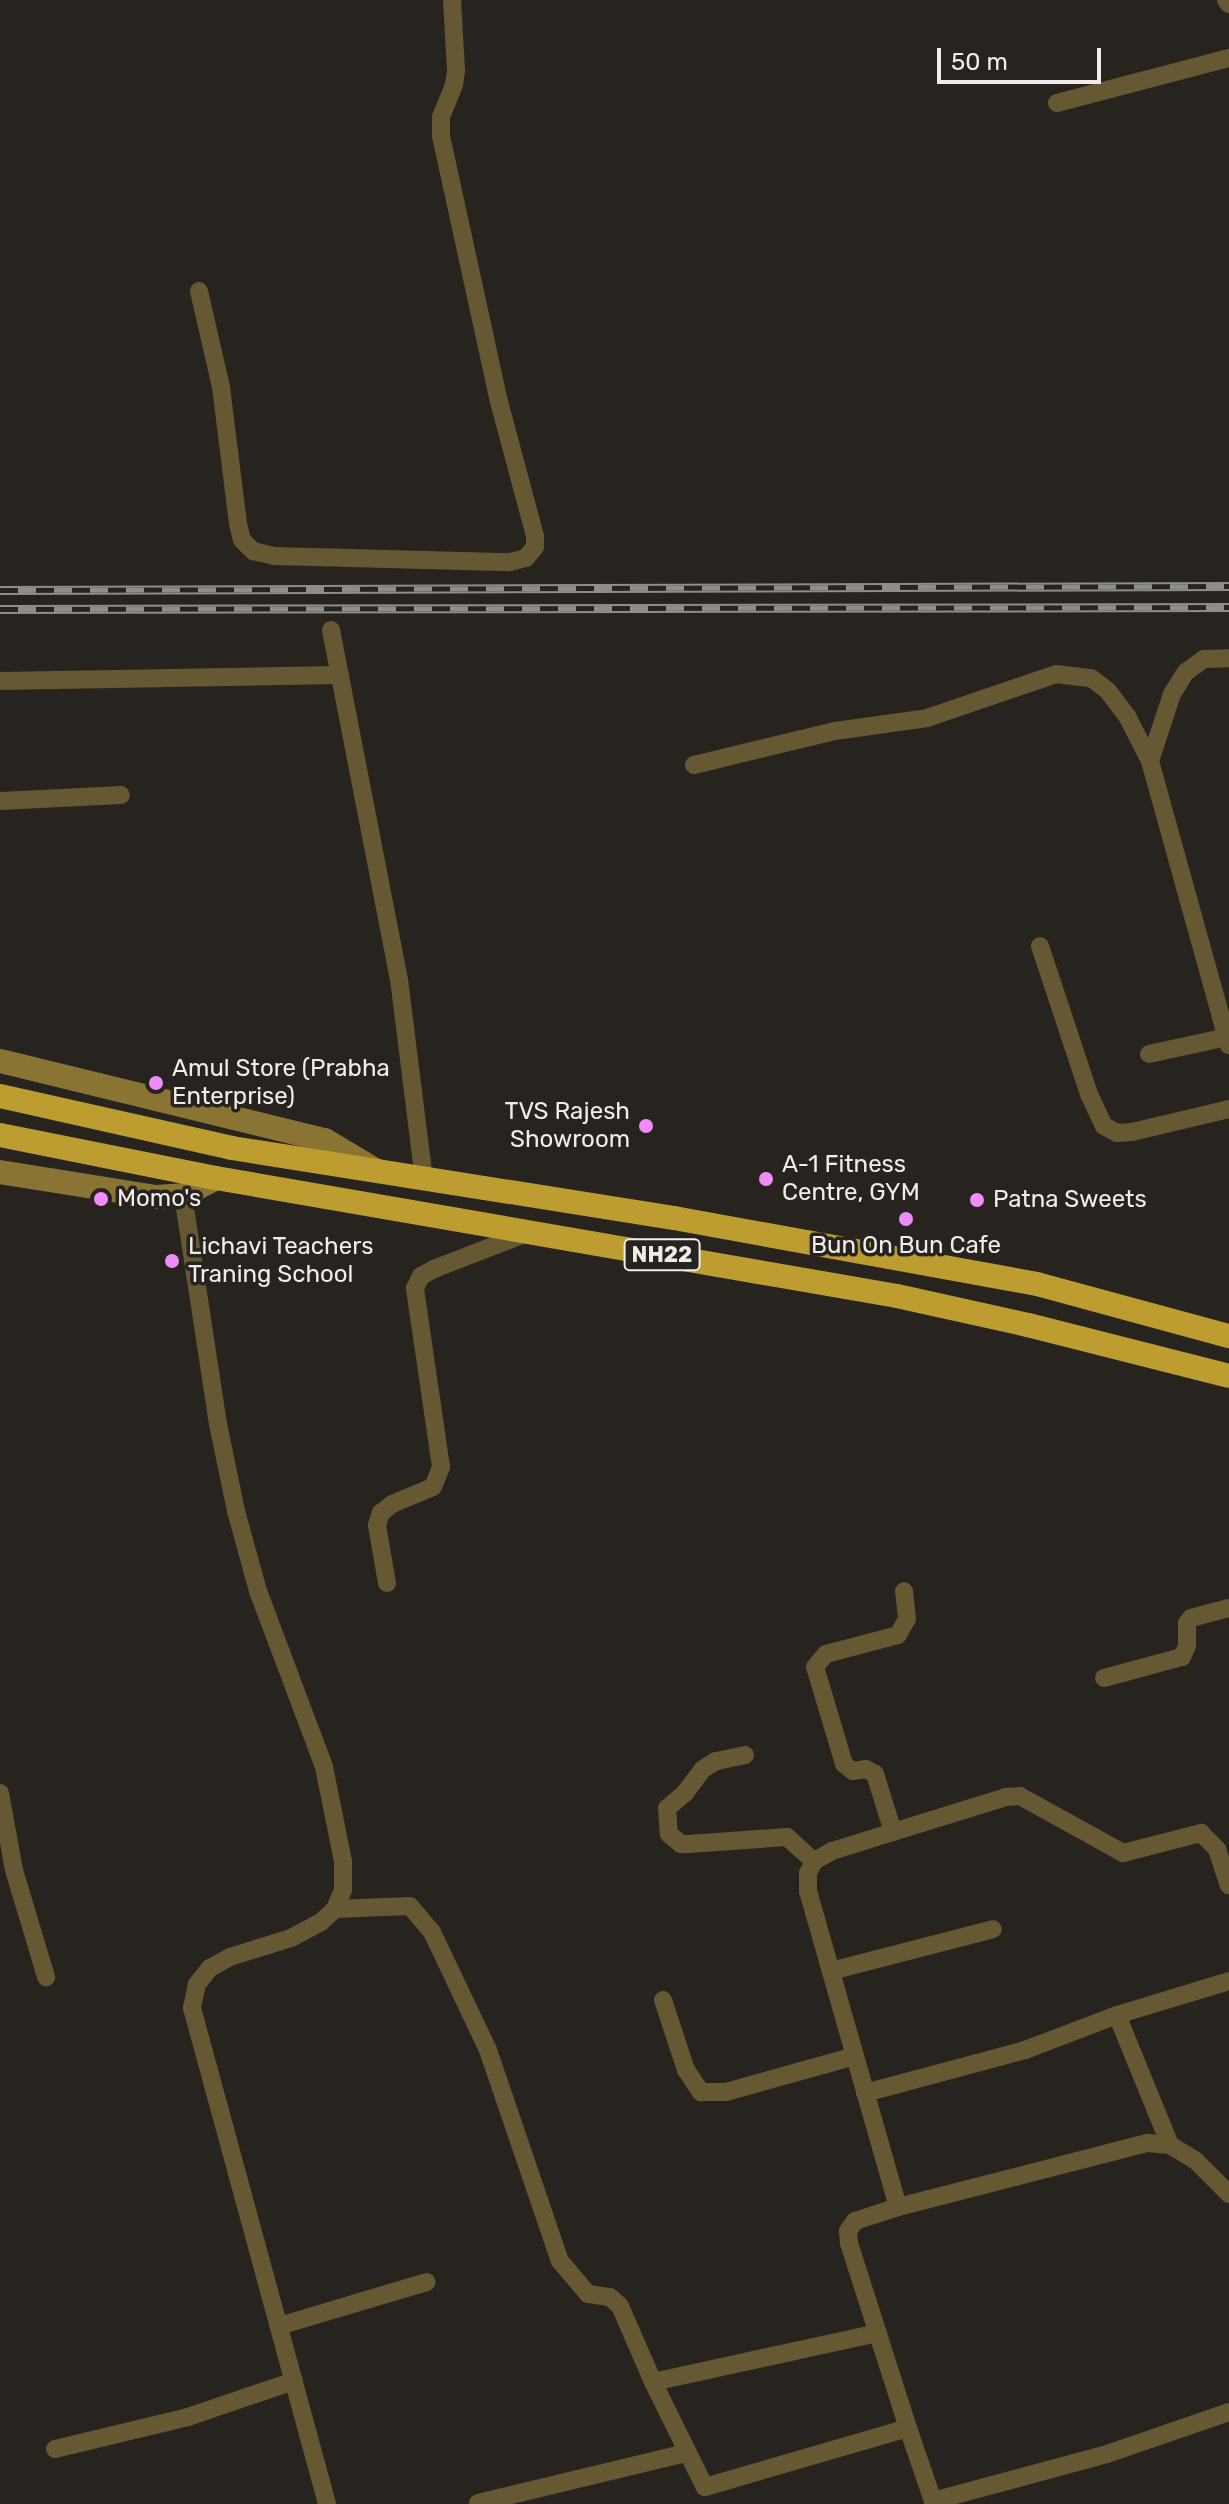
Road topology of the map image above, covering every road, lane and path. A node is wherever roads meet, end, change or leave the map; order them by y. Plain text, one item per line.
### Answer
1 (452, 0) edge
2 (1229, 58) edge
3 (1057, 103) dead end
4 (199, 291) dead end
5 (331, 630) dead end
6 (1229, 658) edge
7 (340, 675) junction
8 (0, 681) edge
9 (1150, 761) junction
10 (694, 765) dead end
11 (121, 795) dead end
12 (0, 801) edge
13 (1040, 946) dead end
14 (1228, 1041) edge
15 (1149, 1054) dead end
16 (0, 1061) edge
17 (0, 1096) edge
18 (1229, 1109) edge
19 (0, 1135) edge
20 (375, 1170) junction
21 (0, 1172) edge
22 (216, 1178) junction
23 (424, 1179) junction
24 (183, 1195) junction
25 (527, 1233) junction
26 (1229, 1336) edge
27 (1229, 1376) edge
28 (387, 1583) dead end
29 (904, 1591) dead end
30 (1229, 1608) edge
31 (1104, 1678) dead end
32 (745, 1755) dead end
33 (0, 1793) edge
34 (893, 1832) junction
35 (814, 1861) junction
36 (1229, 1885) edge
37 (335, 1909) junction
38 (993, 1929) dead end
39 (831, 1971) junction
40 (46, 1977) dead end
41 (1229, 1981) edge
42 (663, 2000) dead end
43 (1117, 2015) junction
44 (855, 2056) junction
45 (865, 2093) junction
46 (1170, 2145) junction
47 (1227, 2188) edge
48 (898, 2207) junction
49 (427, 2282) dead end
50 (279, 2326) junction
51 (878, 2333) junction
52 (294, 2381) junction
53 (653, 2382) junction
54 (1229, 2412) edge
55 (908, 2428) junction
56 (55, 2449) dead end
57 (687, 2453) junction
58 (705, 2487) junction
59 (927, 2502) edge
60 (327, 2504) edge
61 (476, 2504) edge
62 (714, 2504) edge

1 - 4 street
2 - 3 street
5 - 7 street
6 - 9 street
7 - 8 street
7 - 23 street
9 - 10 street
9 - 14 street
11 - 12 street
13 - 18 street
14 - 15 street
16 - 20 street
17 - 20 highway, NH22
19 - 22 highway, NH22
20 - 23 highway, NH22
21 - 24 street
22 - 24 street
22 - 25 highway, NH22
23 - 26 highway, NH22
24 - 37 street
25 - 27 highway, NH22
25 - 28 street
29 - 34 street
30 - 31 street
32 - 35 street
33 - 40 street
34 - 35 street
34 - 36 street
35 - 39 street
37 - 50 street
37 - 53 street
38 - 39 street
39 - 44 street
41 - 43 street
42 - 44 street
43 - 45 street
43 - 46 street
44 - 45 street
45 - 48 street
46 - 47 street
46 - 48 street
48 - 51 street
49 - 50 street
50 - 52 street
51 - 53 street
51 - 55 street
52 - 56 street
52 - 60 street
53 - 57 street
54 - 59 street
55 - 58 street
55 - 59 street
57 - 58 street
57 - 61 street
58 - 62 street

